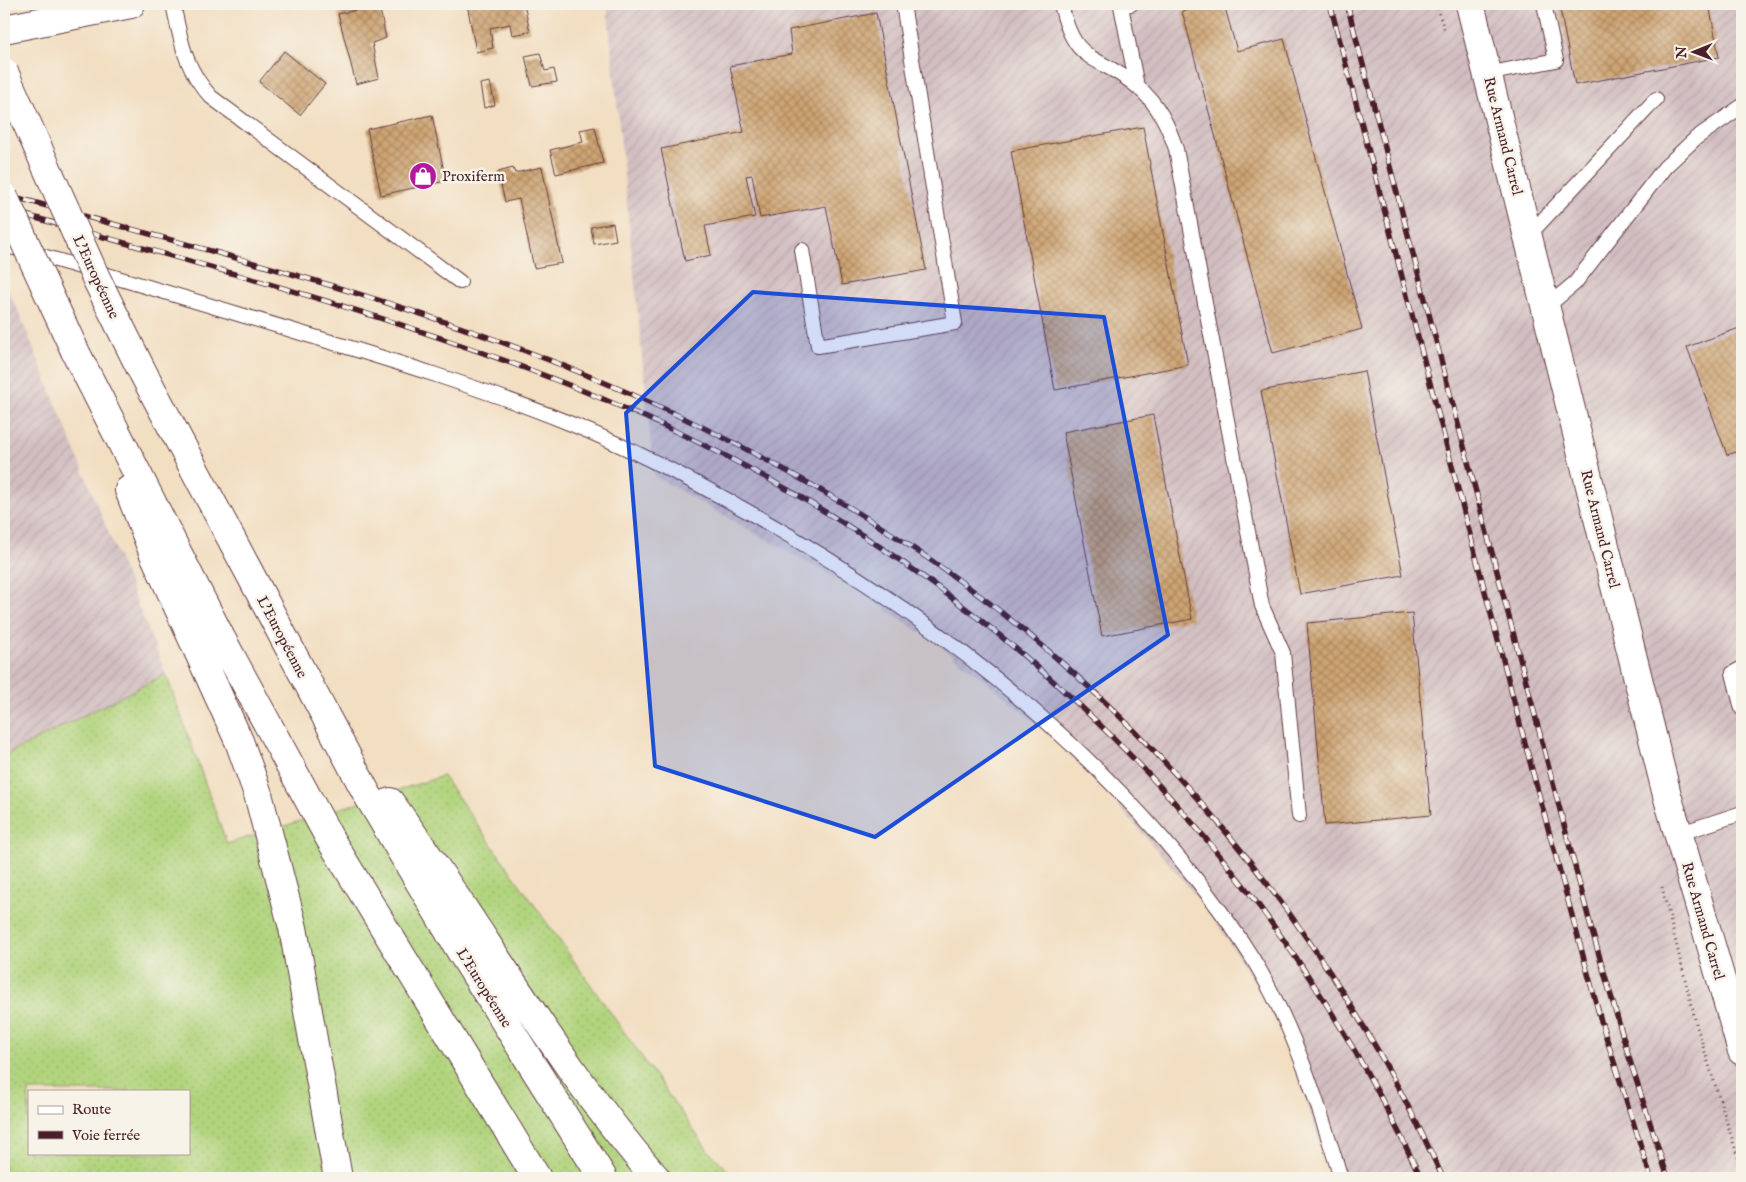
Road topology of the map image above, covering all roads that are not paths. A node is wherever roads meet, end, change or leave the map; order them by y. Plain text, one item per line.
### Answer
1 (131, 4) edge
2 (173, 4) edge
3 (903, 4) edge
4 (1061, 4) edge
5 (1131, 4) edge
6 (1470, 4) edge
7 (1544, 4) edge
8 (4, 29) edge
9 (4, 72) edge
10 (1487, 74) junction
11 (1137, 86) junction
12 (1656, 99) dead end
13 (1742, 106) edge
14 (4, 196) edge
15 (1528, 236) junction
16 (4, 245) edge
17 (802, 250) dead end
18 (460, 282) dead end
19 (1545, 308) junction
20 (75, 351) junction
21 (1742, 668) edge
22 (316, 701) junction
23 (1742, 709) edge
24 (1742, 813) edge
25 (1299, 816) dead end
26 (1678, 834) junction
27 (1742, 1051) edge
28 (338, 1178) edge
29 (538, 1178) edge
30 (603, 1178) edge
31 (656, 1178) edge
32 (1341, 1178) edge

1 - 8 main road
2 - 18 lane
3 - 17 lane
4 - 11 lane
5 - 11 lane
6 - 10 main road, Rue Armand Carrel
7 - 10 lane
9 - 22 main road, L'Européenne, bridge
10 - 15 main road, Rue Armand Carrel
11 - 25 lane
12 - 15 lane
13 - 19 lane
14 - 20 main road, bridge
15 - 19 main road, Rue Armand Carrel
16 - 32 lane
19 - 26 main road, Rue Armand Carrel
20 - 28 main road
20 - 29 main road
21 - 23 lane
22 - 30 main road, L'Européenne
22 - 31 main road
24 - 26 lane
26 - 27 main road, Rue Armand Carrel

